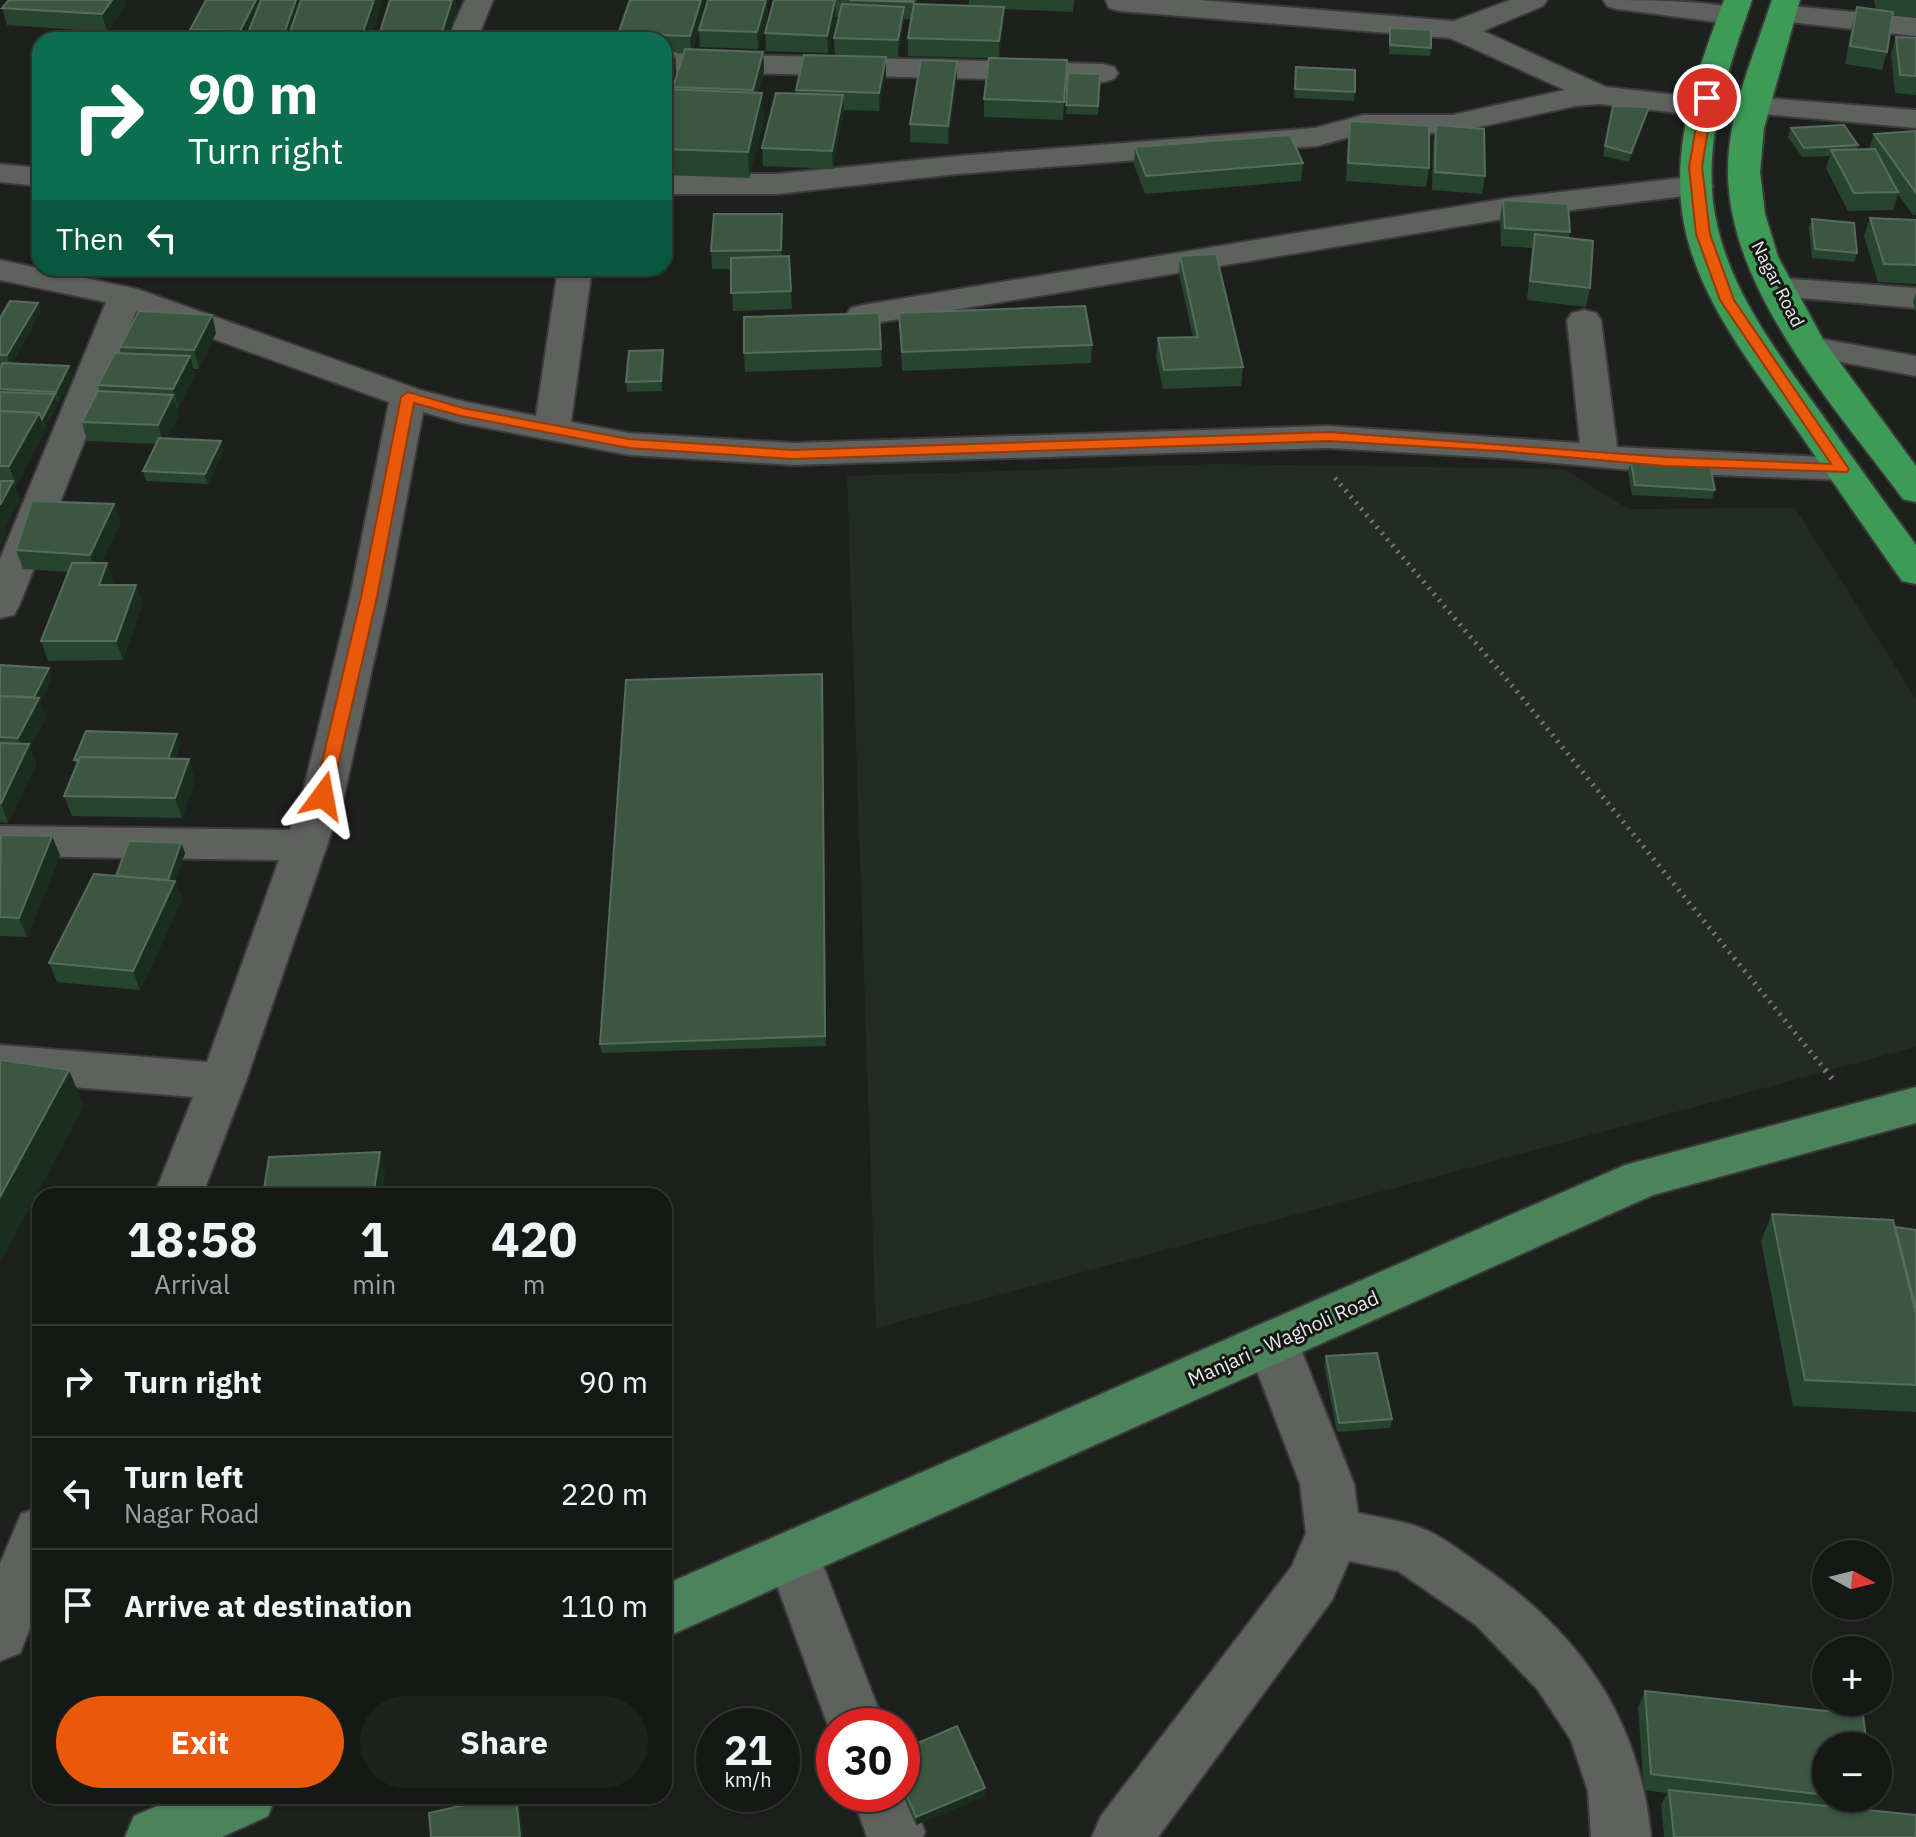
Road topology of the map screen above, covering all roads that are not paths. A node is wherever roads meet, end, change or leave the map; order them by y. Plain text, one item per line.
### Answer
1 (479, 0) edge
2 (1533, 0) edge
3 (1617, 0) edge
4 (1119, 2) edge
5 (1783, 7) edge
6 (1735, 8) edge
7 (1916, 27) edge
8 (1455, 30) junction
9 (465, 32) edge
10 (672, 63) edge
11 (1103, 73) edge
12 (1599, 95) junction
13 (1754, 106) junction
14 (1705, 107) junction
15 (1916, 119) edge
16 (0, 173) edge
17 (32, 176) edge
18 (672, 184) edge
19 (1697, 186) junction
20 (0, 270) edge
21 (574, 276) edge
22 (1777, 288) junction
23 (125, 296) junction
24 (1916, 298) edge
25 (863, 315) edge
26 (1584, 320) dead end
27 (1811, 347) junction
28 (1916, 366) edge
29 (408, 397) junction
30 (552, 429) junction
31 (1600, 456) junction
32 (1842, 469) junction
33 (1916, 491) edge
34 (1916, 572) edge
35 (0, 606) edge
36 (0, 841) edge
37 (306, 845) junction
38 (0, 1063) edge
39 (223, 1081) junction
40 (1916, 1105) edge
41 (181, 1188) edge
42 (1272, 1342) junction
43 (1333, 1533) junction
44 (32, 1552) edge
45 (793, 1555) junction
46 (672, 1608) edge
47 (0, 1635) edge
48 (849, 1708) edge
49 (229, 1804) edge
50 (1139, 1828) edge
51 (155, 1837) edge
52 (1621, 1837) edge

1 - 9 street
2 - 8 street
3 - 6 street
4 - 8 street
5 - 7 street
5 - 13 highway, Nagar Road
6 - 14 highway
8 - 12 street
10 - 11 street
12 - 14 street
12 - 18 street
13 - 15 street
13 - 22 highway, Nagar Road
14 - 19 highway
16 - 17 street
19 - 25 street
19 - 32 highway
20 - 23 street
21 - 30 street
22 - 24 street
22 - 27 highway, Nagar Road
23 - 29 street
23 - 35 street
26 - 31 street
27 - 28 street
27 - 33 highway, Nagar Road
29 - 30 street
29 - 37 street
30 - 31 street
31 - 32 street
32 - 34 highway
36 - 37 street
37 - 39 street
38 - 39 street
39 - 41 street
40 - 42 main road, Manjari - Wagholi Road
42 - 43 street
42 - 45 main road, Manjari - Wagholi Road
43 - 50 street
43 - 52 street
44 - 47 street
45 - 46 main road, Manjari - Wagholi Road
45 - 48 street
49 - 51 main road

